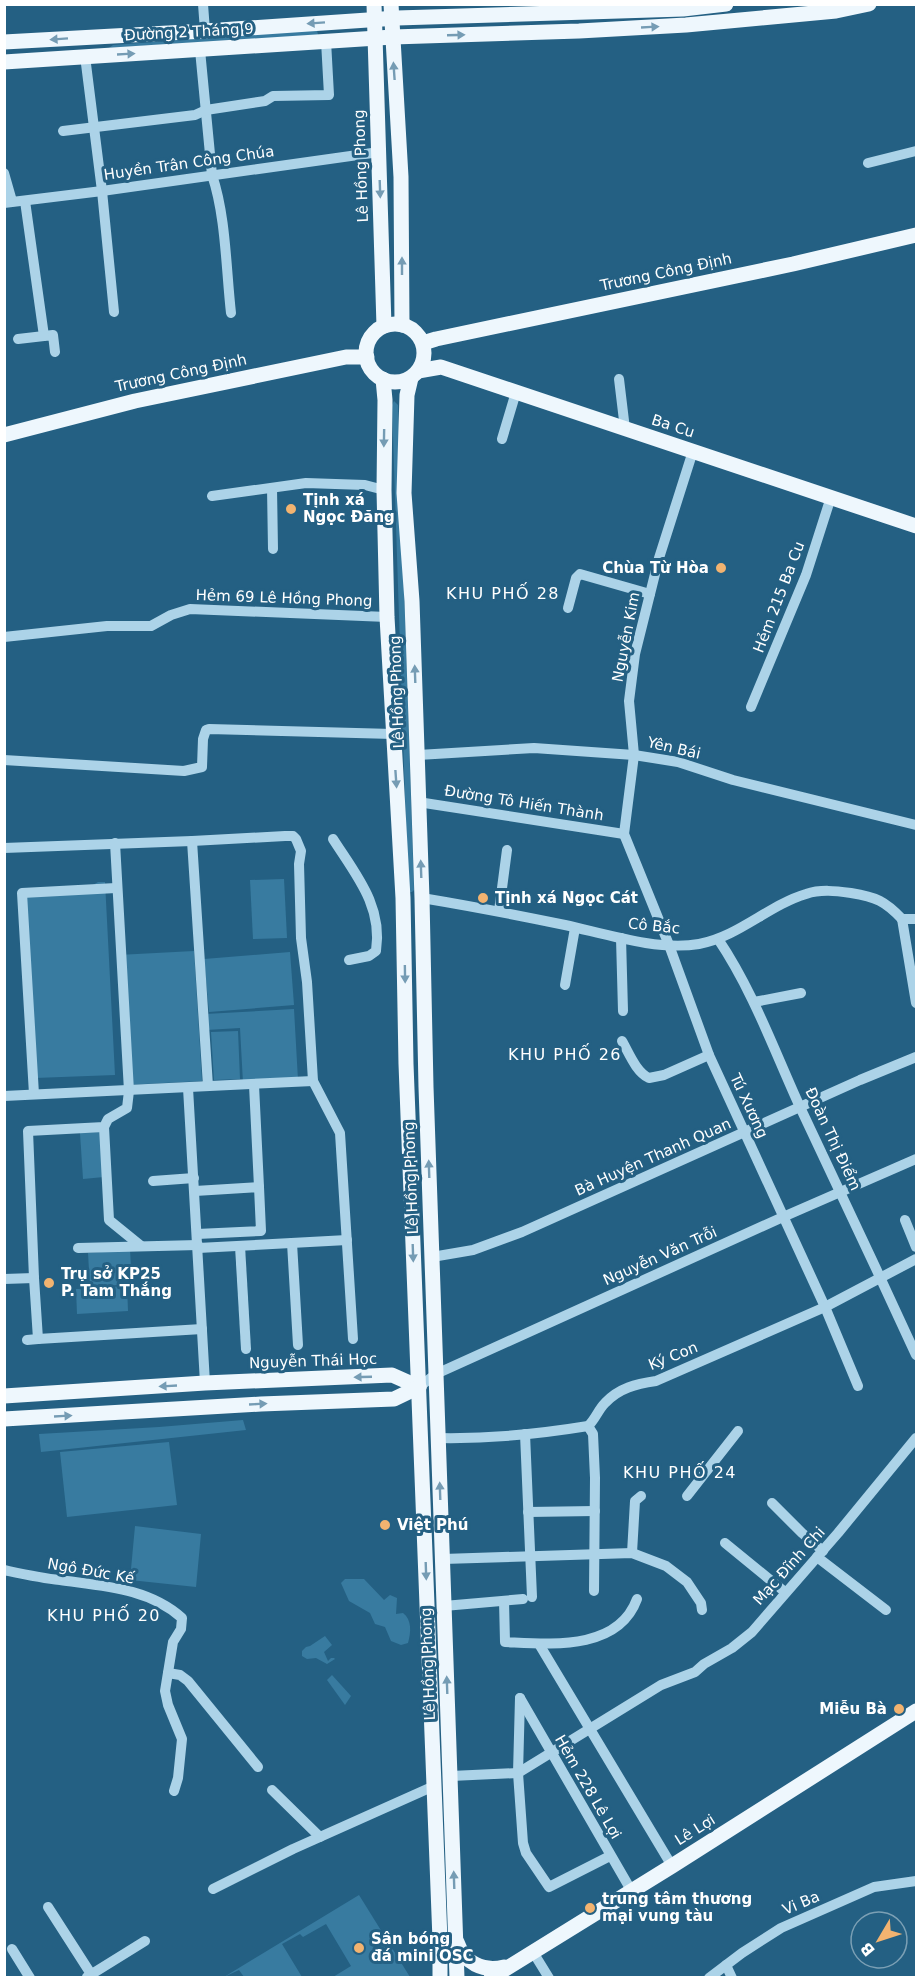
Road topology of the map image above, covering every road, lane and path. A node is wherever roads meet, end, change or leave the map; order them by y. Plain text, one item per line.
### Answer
1 (203, 4) edge
2 (869, 4) edge
3 (720, 5) edge
4 (835, 8) edge
5 (392, 11) edge
6 (375, 12) edge
7 (577, 12) junction
8 (205, 31) junction
9 (579, 31) junction
10 (84, 37) junction
11 (393, 37) junction
12 (375, 38) junction
13 (326, 41) junction
14 (4, 42) edge
15 (200, 50) junction
16 (85, 56) junction
17 (4, 62) edge
18 (206, 110) junction
19 (93, 126) junction
20 (63, 131) dead end
21 (916, 151) edge
22 (379, 152) junction
23 (868, 163) dead end
24 (4, 173) edge
25 (212, 175) junction
26 (102, 191) junction
27 (25, 201) junction
28 (8, 202) edge
29 (916, 235) edge
30 (114, 312) dead end
31 (231, 313) dead end
32 (402, 324) junction
33 (384, 326) junction
34 (44, 336) junction
35 (18, 339) dead end
36 (423, 343) junction
37 (55, 352) dead end
38 (366, 357) junction
39 (415, 374) junction
40 (383, 379) junction
41 (619, 379) dead end
42 (516, 392) junction
43 (625, 429) junction
44 (4, 435) edge
45 (502, 439) dead end
46 (693, 452) junction
47 (272, 488) junction
48 (384, 490) junction
49 (212, 496) dead end
50 (831, 497) junction
51 (916, 526) edge
52 (273, 549) dead end
53 (650, 594) junction
54 (568, 608) dead end
55 (387, 617) junction
56 (4, 637) edge
57 (751, 707) dead end
58 (393, 734) junction
59 (417, 755) junction
60 (634, 755) junction
61 (4, 760) edge
62 (418, 802) junction
63 (916, 825) edge
64 (624, 834) junction
65 (333, 839) dead end
66 (192, 841) junction
67 (115, 843) junction
68 (4, 848) edge
69 (507, 850) dead end
70 (116, 888) junction
71 (403, 898) junction
72 (422, 898) junction
73 (499, 911) junction
74 (902, 919) junction
75 (916, 920) edge
76 (575, 928) junction
77 (621, 938) junction
78 (718, 939) junction
79 (669, 945) junction
80 (349, 960) dead end
81 (565, 985) dead end
82 (801, 993) dead end
83 (754, 1002) junction
84 (916, 1003) edge
85 (623, 1011) dead end
86 (622, 1041) dead end
87 (709, 1055) junction
88 (916, 1057) edge
89 (313, 1081) junction
90 (254, 1085) junction
91 (208, 1086) junction
92 (188, 1088) junction
93 (129, 1091) junction
94 (33, 1094) junction
95 (4, 1096) edge
96 (801, 1107) junction
97 (104, 1126) junction
98 (745, 1131) junction
99 (916, 1159) edge
100 (194, 1178) junction
101 (153, 1181) dead end
102 (259, 1187) junction
103 (195, 1191) junction
104 (842, 1192) junction
105 (783, 1217) junction
106 (905, 1220) dead end
107 (347, 1240) junction
108 (198, 1242) junction
109 (292, 1244) junction
110 (141, 1246) junction
111 (240, 1246) junction
112 (916, 1246) edge
113 (78, 1248) dead end
114 (432, 1257) junction
115 (916, 1259) edge
116 (34, 1278) junction
117 (4, 1279) edge
118 (881, 1279) junction
119 (825, 1307) junction
120 (202, 1329) junction
121 (353, 1339) dead end
122 (298, 1345) dead end
123 (246, 1349) dead end
124 (916, 1355) edge
125 (436, 1374) junction
126 (205, 1383) junction
127 (858, 1386) dead end
128 (419, 1387) junction
129 (4, 1395) edge
130 (207, 1407) junction
131 (420, 1413) junction
132 (437, 1413) junction
133 (4, 1419) edge
134 (588, 1426) junction
135 (738, 1431) dead end
136 (525, 1434) junction
137 (438, 1438) junction
138 (916, 1438) edge
139 (641, 1496) dead end
140 (687, 1496) dead end
141 (772, 1503) dead end
142 (595, 1511) junction
143 (528, 1512) junction
144 (725, 1543) dead end
145 (632, 1553) junction
146 (595, 1554) junction
147 (820, 1554) junction
148 (531, 1556) junction
149 (443, 1559) junction
150 (4, 1570) edge
151 (594, 1592) dead end
152 (785, 1592) junction
153 (427, 1599) junction
154 (637, 1599) dead end
155 (504, 1601) junction
156 (444, 1602) junction
157 (702, 1610) dead end
158 (886, 1610) dead end
159 (539, 1644) junction
160 (168, 1673) junction
161 (916, 1711) edge
162 (590, 1731) junction
163 (552, 1754) junction
164 (258, 1767) dead end
165 (518, 1773) junction
166 (451, 1776) junction
167 (434, 1782) junction
168 (272, 1790) dead end
169 (174, 1791) dead end
170 (320, 1837) junction
171 (610, 1856) junction
172 (672, 1866) junction
173 (916, 1881) edge
174 (213, 1889) dead end
175 (631, 1890) junction
176 (48, 1907) dead end
177 (456, 1939) junction
178 (145, 1941) dead end
179 (12, 1949) dead end
180 (533, 1952) junction
181 (440, 1959) junction
182 (457, 1960) junction
183 (512, 1965) junction
184 (726, 1965) junction
185 (89, 1976) edge
186 (30, 1977) edge
187 (440, 1977) edge
188 (457, 1977) edge
189 (491, 1977) edge
190 (549, 1977) edge
191 (709, 1977) edge
192 (732, 1977) edge

1 - 8 street
2 - 4 main road, Đường 2 Tháng 9
3 - 7 main road, Đường 2 Tháng 9
9 -> 4 main road, Đường 2 Tháng 9
5 - 6 main road, Đường 2 Tháng 9
5 - 7 main road, Đường 2 Tháng 9
5 - 11 main road
6 -> 8 main road, Đường 2 Tháng 9
6 - 12 main road, Lê Hồng Phong
7 - 9 main road
8 - 10 main road, Đường 2 Tháng 9
11 -> 9 main road, Đường 2 Tháng 9
10 -> 14 main road, Đường 2 Tháng 9
10 - 16 main road
11 - 12 main road, Đường 2 Tháng 9
32 -> 11 main road
12 - 13 main road, Đường 2 Tháng 9
12 - 22 main road, Lê Hồng Phong
13 - 15 main road, Đường 2 Tháng 9
13 - 18 street
16 -> 15 main road, Đường 2 Tháng 9
15 - 18 street
16 - 17 main road, Đường 2 Tháng 9
16 - 19 street
18 - 19 street
18 - 25 street
19 - 20 street
19 - 26 street
21 - 23 street
22 - 25 street, Huyền Trân Công Chúa
22 -> 33 main road, Lê Hồng Phong
24 - 28 street
25 - 26 street, Huyền Trân Công Chúa
25 - 31 street
26 - 27 street, Huyền Trân Công Chúa
26 - 30 street
27 - 28 street, Huyền Trân Công Chúa
27 - 34 street
29 - 36 main road, Trương Công Định
32 - 33 main road
32 - 36 main road
33 - 38 main road
34 - 35 street
34 - 37 street
36 - 39 main road
38 - 40 main road
38 - 44 main road, Trương Công Định
39 - 40 main road
39 - 42 main road, Ba Cu
59 -> 39 main road, Lê Hồng Phong
40 -> 48 main road, Lê Hồng Phong
41 - 43 street
42 - 43 main road, Ba Cu
42 - 45 street
43 - 46 main road, Ba Cu
46 - 50 main road, Ba Cu
46 - 53 street, Nguyễn Kim
47 - 48 street
47 - 49 street
47 - 52 street
48 - 55 main road, Lê Hồng Phong
50 - 51 main road, Ba Cu
50 - 57 street, Hẻm 215 Ba Cu
53 - 54 street
53 - 60 street, Nguyễn Kim
55 - 56 street, Hẻm 69 Lê Hồng Phong
55 - 58 main road, Lê Hồng Phong
58 - 61 street
58 -> 71 main road, Lê Hồng Phong
59 - 60 street, Yên Bái
59 - 62 main road, Lê Hồng Phong
60 - 63 street, Yên Bái
60 - 64 street, Nguyễn Kim
62 - 64 street, Đường Tô Hiến Thành
72 -> 62 main road, Lê Hồng Phong
64 - 79 street, Tú Xương
65 - 80 street
66 - 67 street
66 - 89 street
66 - 91 street
67 - 68 street
67 - 70 street
69 - 73 street
70 - 93 street
70 - 94 street
71 - 72 main road
71 -> 128 main road, Lê Hồng Phong
72 - 73 street, Cô Bắc
114 -> 72 main road, Lê Hồng Phong
73 - 76 street, Cô Bắc
74 - 75 street
74 - 78 street, Cô Bắc
74 - 84 street
76 - 77 street, Cô Bắc
76 - 81 street
77 - 79 street, Cô Bắc
77 - 85 street
78 - 79 street, Cô Bắc
78 - 83 street, Đoàn Thị Điểm
79 - 87 street, Tú Xương
82 - 83 street
83 - 96 street, Đoàn Thị Điểm
86 - 87 street
87 - 98 street, Tú Xương
88 - 96 street, Bà Huyện Thanh Quan
89 - 90 street
89 - 107 street
90 - 91 street
90 - 102 street
91 - 92 street
92 - 93 street
92 - 100 street
93 - 94 street
93 - 97 street
94 - 95 street
96 - 98 street, Bà Huyện Thanh Quan
96 - 104 street, Đoàn Thị Điểm
97 - 110 street
97 - 116 street
98 - 105 street, Tú Xương
98 - 114 street, Bà Huyện Thanh Quan
99 - 104 street, Nguyễn Văn Trỗi
100 - 101 street
100 - 103 street
102 - 103 street
102 - 108 street
103 - 108 street
104 - 105 street, Nguyễn Văn Trỗi
104 - 118 street, Đoàn Thị Điểm
105 - 119 street, Tú Xương
105 - 125 street, Nguyễn Văn Trỗi
106 - 112 street
107 - 109 street
107 - 121 street
108 - 110 street
108 - 111 street
108 - 120 street
109 - 111 street
109 - 122 street
110 - 113 street
111 - 123 street
114 - 125 main road, Lê Hồng Phong
115 - 118 street, Ký Con
116 - 117 street
116 - 120 street
118 - 119 street, Ký Con
118 - 124 street, Đoàn Thị Điểm
119 - 127 street, Tú Xương
119 - 134 street, Ký Con
120 - 126 street
125 - 128 street, Nguyễn Văn Trỗi
125 - 132 main road, Lê Hồng Phong
128 -> 126 main road, Nguyễn Thái Học
126 -> 129 main road, Nguyễn Thái Học
126 - 130 main road
130 -> 128 main road
128 - 131 main road, Lê Hồng Phong
133 -> 130 main road
131 - 132 main road
131 -> 153 main road, Lê Hồng Phong
132 - 137 main road, Lê Hồng Phong
134 - 136 street
134 - 142 street
135 - 140 street
136 - 137 street
136 - 143 street
149 -> 137 main road, Lê Hồng Phong
138 - 147 street, Mạc Đĩnh Chi
139 - 145 street
141 - 147 street
142 - 143 street
142 - 146 street
143 - 148 street
144 - 152 street
145 - 146 street
145 - 157 street
146 - 148 street
146 - 151 street
147 - 152 street, Mạc Đĩnh Chi
147 - 158 street
148 - 149 street
148 - 155 street
149 - 156 main road, Lê Hồng Phong
150 - 160 street, Ngô Đức Kế
152 - 162 street, Mạc Đĩnh Chi
153 - 156 main road
153 - 167 main road, Lê Hồng Phong
154 - 159 street
155 - 156 street
155 - 159 street
166 -> 156 main road, Lê Hồng Phong
159 - 162 street
160 - 164 street
160 - 169 street
161 - 172 main road, Lê Lợi
162 - 163 street, Mạc Đĩnh Chi
162 - 172 street
163 - 165 street, Mạc Đĩnh Chi
163 - 165 street, Hẻm 228 Lê Lợi
163 - 171 street, Hẻm 228 Lê Lợi
165 - 166 street
165 - 171 street
166 - 167 main road
177 -> 166 main road, Lê Hồng Phong
167 - 170 street
167 - 181 main road, Lê Hồng Phong
168 - 170 street
170 - 174 street
171 - 175 street, Hẻm 228 Lê Lợi
172 - 175 main road, Lê Lợi
173 - 184 street, Vi Ba
175 - 180 main road, Lê Lợi
176 - 185 street
177 - 182 main road, Lê Hồng Phong
177 - 183 main road
178 - 185 street
179 - 186 street
180 - 183 main road, Lê Lợi
180 - 190 street
181 - 182 main road
181 - 187 main road, Lê Hồng Phong
182 - 188 main road, Lê Hồng Phong
183 - 189 main road, Lê Lợi
184 - 191 street, Vi Ba
184 - 192 street

